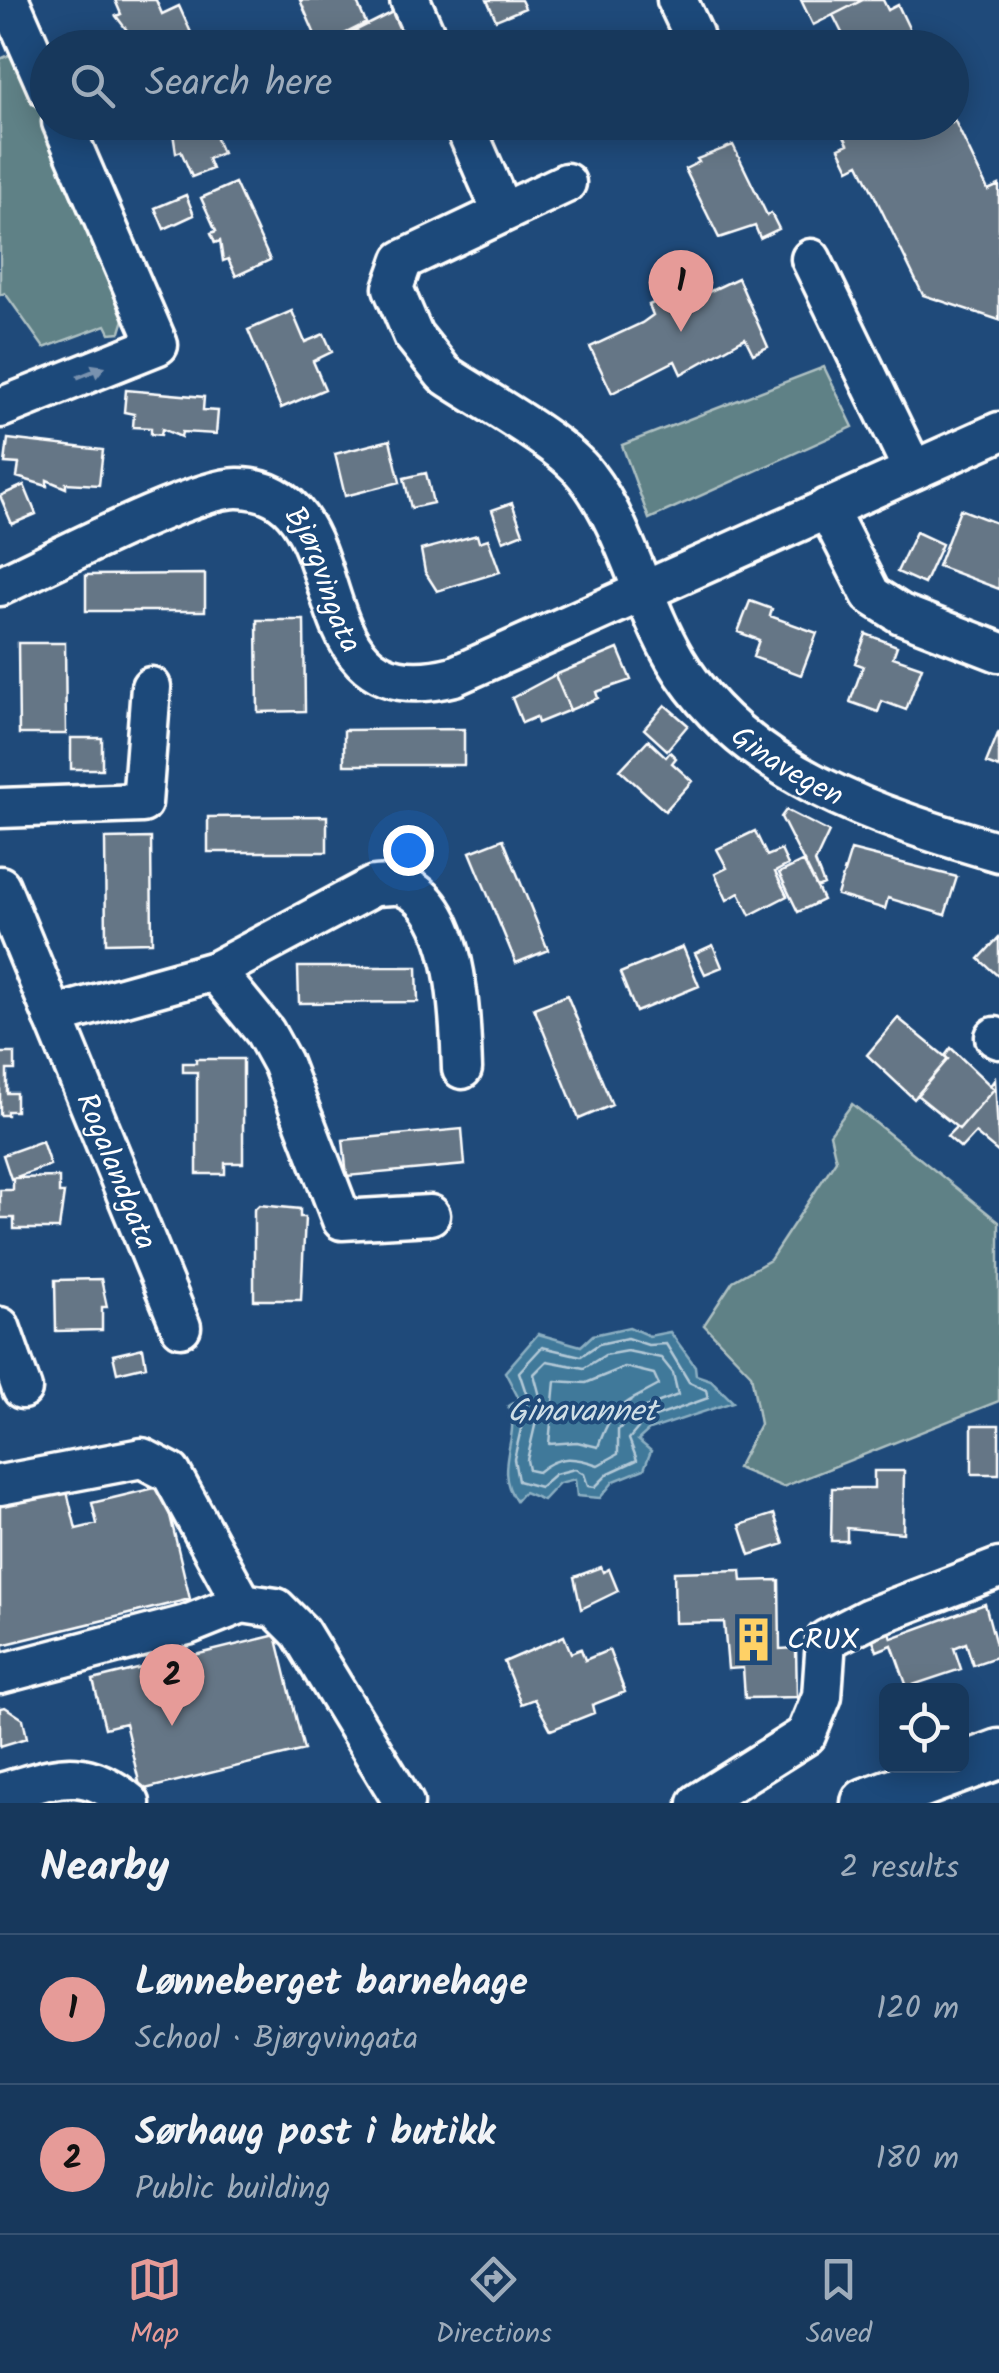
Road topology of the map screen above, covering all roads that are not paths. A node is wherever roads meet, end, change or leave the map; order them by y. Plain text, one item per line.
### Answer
1 (9, 0) edge
2 (410, 0) edge
3 (676, 0) edge
4 (422, 30) edge
5 (691, 30) edge
6 (30, 48) edge
7 (70, 140) edge
8 (471, 140) edge
9 (566, 183) dead end
10 (502, 211) junction
11 (811, 259) dead end
12 (0, 408) edge
13 (999, 432) edge
14 (913, 470) junction
15 (828, 508) junction
16 (0, 586) edge
17 (642, 591) junction
18 (999, 652) edge
19 (152, 687) dead end
20 (0, 808) edge
21 (999, 852) edge
22 (0, 886) edge
23 (214, 971) junction
24 (53, 1016) junction
25 (462, 1068) dead end
26 (430, 1215) dead end
27 (0, 1326) edge
28 (181, 1327) dead end
29 (22, 1389) dead end
30 (0, 1484) edge
31 (999, 1568) edge
32 (242, 1603) junction
33 (0, 1674) edge
34 (999, 1754) edge
35 (0, 1793) edge
36 (130, 1803) edge
37 (404, 1803) edge
38 (698, 1803) edge
39 (866, 1803) edge

1 - 6 street
2 - 4 street
3 - 5 street
12 -> 7 street
8 - 10 street
9 - 10 street
10 - 17 street
11 - 14 street
13 - 14 street, Bjørgvingata
14 - 15 street, Bjørgvingata
15 - 17 street, Bjørgvingata
15 - 18 street
16 - 17 street, Bjørgvingata
17 - 21 street, Ginavegen
19 - 20 street
22 - 24 street, Rogalandgata
23 - 24 street
23 - 25 street
23 - 26 street
24 - 28 street, Rogalandgata
27 - 29 street
30 - 32 street
31 - 38 street
32 - 33 street
32 - 37 street
34 - 39 main road
35 - 36 street

